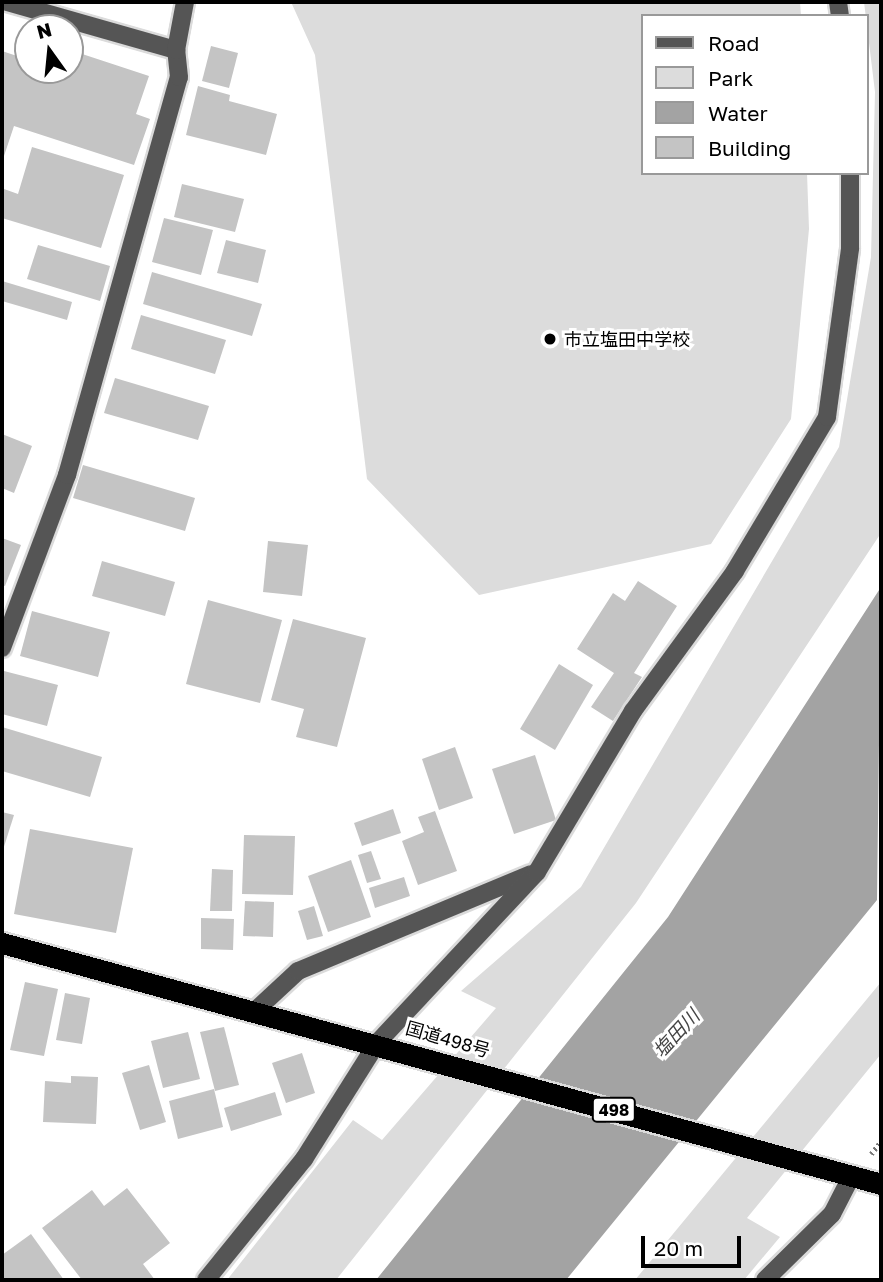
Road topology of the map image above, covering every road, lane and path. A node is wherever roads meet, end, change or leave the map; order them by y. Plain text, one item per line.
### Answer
1 (6, 2) edge
2 (185, 2) edge
3 (176, 50) junction
4 (850, 175) edge
5 (2, 648) edge
6 (537, 872) junction
7 (2, 943) edge
8 (256, 1010) junction
9 (377, 1043) junction
10 (850, 1177) junction
11 (881, 1184) edge
12 (206, 1280) edge
13 (765, 1280) edge

1 - 3 street
2 - 3 street
3 - 5 street
4 - 6 street
6 - 8 street
6 - 9 street
7 - 8 highway, 国道498号 / 498
8 - 9 highway, 国道498号 / 498
9 - 10 highway, 国道498号 / 498
9 - 12 street
10 - 11 highway, 国道498号 / 498
10 - 13 street

